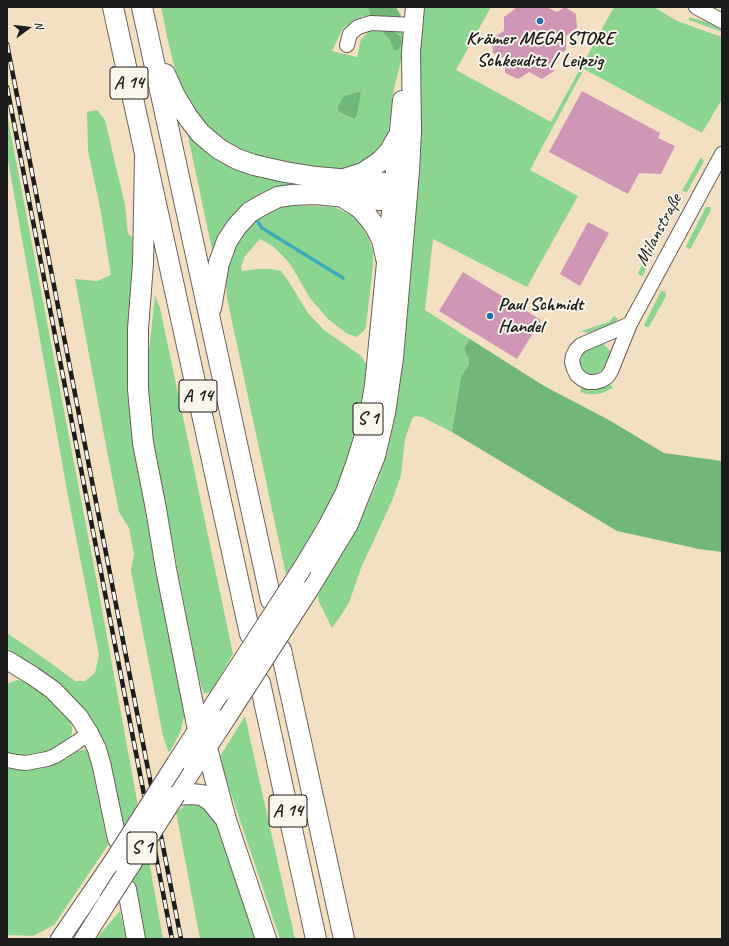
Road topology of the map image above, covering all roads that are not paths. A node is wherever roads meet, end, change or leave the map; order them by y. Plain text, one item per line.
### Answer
1 (113, 7) edge
2 (142, 7) edge
3 (415, 7) edge
4 (696, 7) edge
5 (722, 21) edge
6 (414, 25) junction
7 (151, 45) junction
8 (347, 45) dead end
9 (411, 52) junction
10 (397, 138) junction
11 (722, 154) edge
12 (145, 158) junction
13 (343, 188) junction
14 (398, 193) junction
15 (386, 258) junction
16 (210, 318) junction
17 (630, 324) junction
18 (271, 600) dead end
19 (250, 634) dead end
20 (281, 650) dead end
21 (7, 660) edge
22 (260, 682) dead end
23 (198, 730) junction
24 (89, 733) junction
25 (207, 748) junction
26 (7, 760) edge
27 (186, 790) junction
28 (226, 820) junction
29 (117, 839) dead end
30 (126, 889) dead end
31 (57, 938) edge
32 (84, 939) edge
33 (136, 939) edge
34 (266, 939) edge
35 (316, 939) edge
36 (344, 939) edge

1 - 12 highway, A 14
2 - 7 highway, A 14
3 - 6 main road, S 1
4 - 5 street
6 - 8 street
6 - 9 main road, S 1
7 - 13 highway
7 - 16 highway, A 14
9 - 10 main road, S 1
9 - 14 main road, S 1
10 - 13 highway
10 - 14 main road, S 1
11 - 17 street, Milanstraße
12 - 19 highway, A 14
12 - 23 highway
13 - 14 highway
13 - 15 highway
13 - 16 highway
14 - 15 main road, S 1
14 - 25 main road, S 1, bridge
15 - 23 main road, S 1, bridge
16 - 18 highway, A 14
17 - 17 street, Milanstraße
20 - 36 highway, A 14
21 - 24 main road
22 - 35 highway, A 14
23 - 25 highway
23 - 31 main road, S 1, bridge
24 - 26 street
24 - 29 main road
25 - 27 main road, S 1
25 - 28 highway
27 - 28 highway
27 - 32 main road, S 1, bridge
28 - 34 highway
30 - 33 main road

